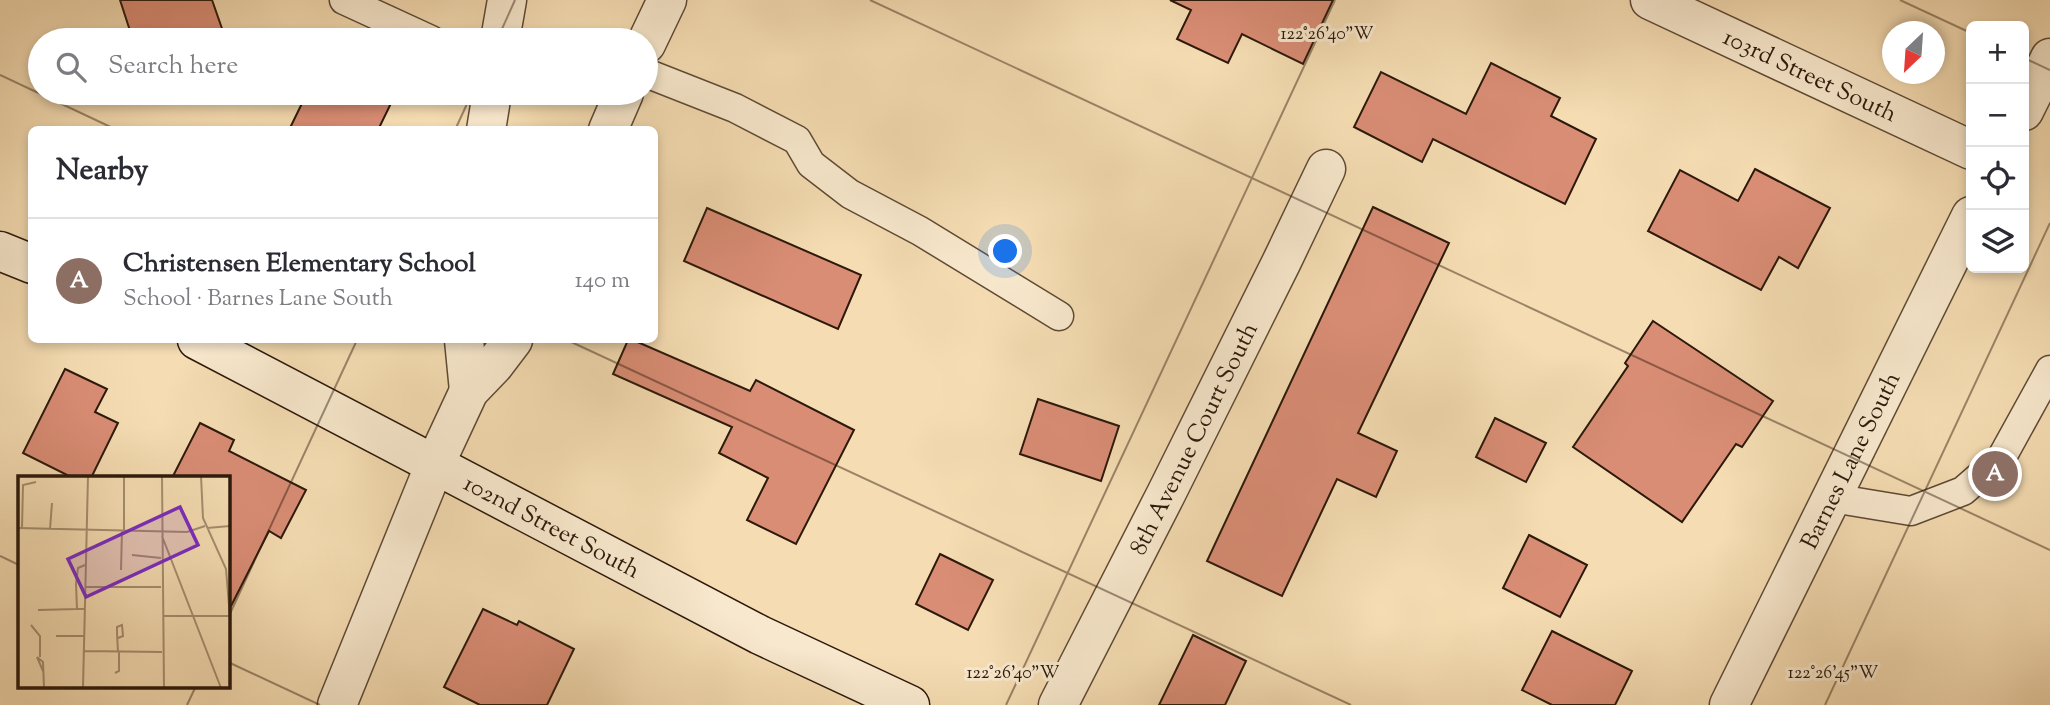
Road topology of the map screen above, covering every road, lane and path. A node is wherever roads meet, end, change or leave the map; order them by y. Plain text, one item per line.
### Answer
1 (344, 0) edge
2 (507, 0) edge
3 (667, 0) edge
4 (1650, 0) edge
5 (405, 28) edge
6 (502, 28) edge
7 (654, 28) edge
8 (2050, 58) edge
9 (658, 78) edge
10 (2029, 101) edge
11 (490, 105) edge
12 (619, 105) edge
13 (487, 126) edge
14 (610, 126) edge
15 (1966, 148) edge
16 (1326, 169) dead end
17 (1966, 226) edge
18 (0, 251) edge
19 (28, 262) edge
20 (1059, 316) dead end
21 (203, 343) edge
22 (464, 343) edge
23 (511, 343) edge
24 (2050, 370) edge
25 (469, 391) junction
26 (435, 464) junction
27 (1832, 498) junction
28 (337, 705) edge
29 (910, 705) edge
30 (1058, 705) edge
31 (1729, 705) edge

1 - 5 lane
2 - 6 street
3 - 7 street
4 - 15 street, 103rd Street South
8 - 10 street
9 - 20 lane
11 - 13 street
12 - 14 street
16 - 30 street, 8th Avenue Court South
17 - 27 street, Barnes Lane South
18 - 19 street
21 - 26 street, 102nd Street South
22 - 25 street
23 - 25 street
24 - 27 lane
25 - 26 street
26 - 28 street
26 - 29 street, 102nd Street South
27 - 31 street, Barnes Lane South

